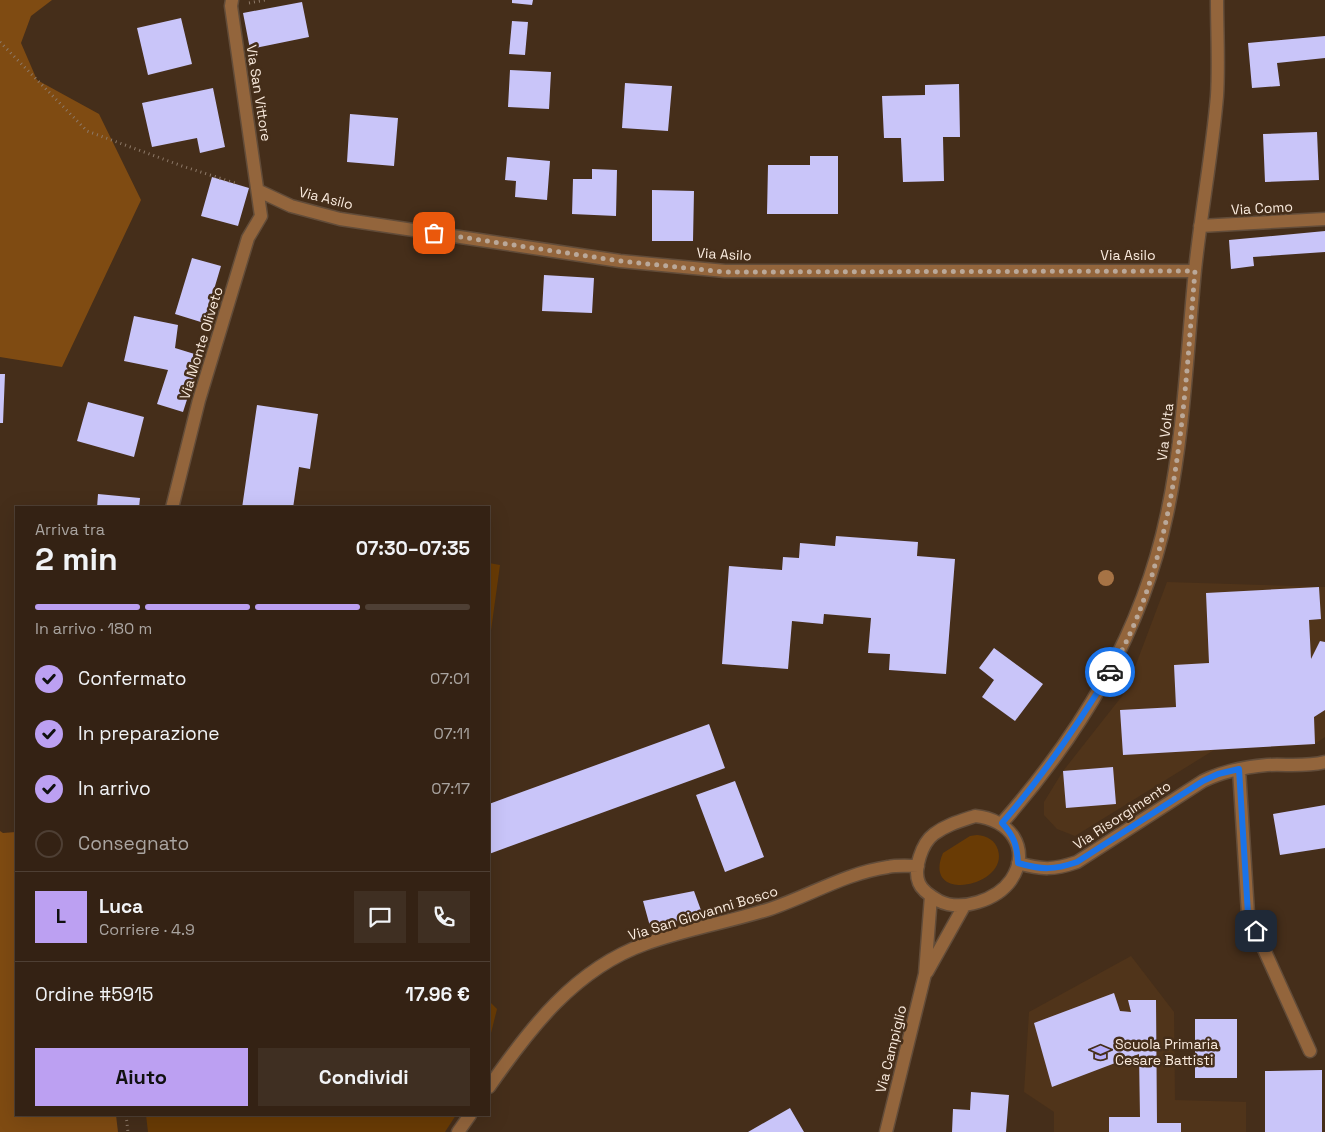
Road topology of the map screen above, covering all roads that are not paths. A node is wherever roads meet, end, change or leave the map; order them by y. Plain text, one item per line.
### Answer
1 (232, 0) edge
2 (1217, 0) edge
3 (259, 191) junction
4 (1325, 220) edge
5 (1200, 226) junction
6 (1195, 271) junction
7 (172, 506) edge
8 (1325, 762) edge
9 (1239, 769) junction
10 (1002, 823) junction
11 (1018, 863) junction
12 (918, 866) junction
13 (930, 896) junction
14 (964, 906) junction
15 (925, 974) junction
16 (1310, 1051) dead end
17 (490, 1087) edge
18 (469, 1116) edge
19 (458, 1132) edge
20 (886, 1132) edge

1 - 3 street, Via San Vittore
2 - 5 street, Via Volta
3 - 6 street, Via Asilo
3 - 7 street, Via Monte Oliveto
4 - 5 street, Via Como
5 - 6 street, Via Volta
6 - 10 street, Via Volta
8 - 9 street, Via Risorgimento
9 - 11 street, Via Risorgimento
9 - 16 street
10 - 11 street
10 - 12 street
11 - 14 street
12 - 13 street
12 - 17 street, Via San Giovanni Bosco
13 - 14 street
13 - 15 street, Via Campiglio
14 - 15 street, Via Campiglio
15 - 20 street, Via Campiglio
18 - 19 street

